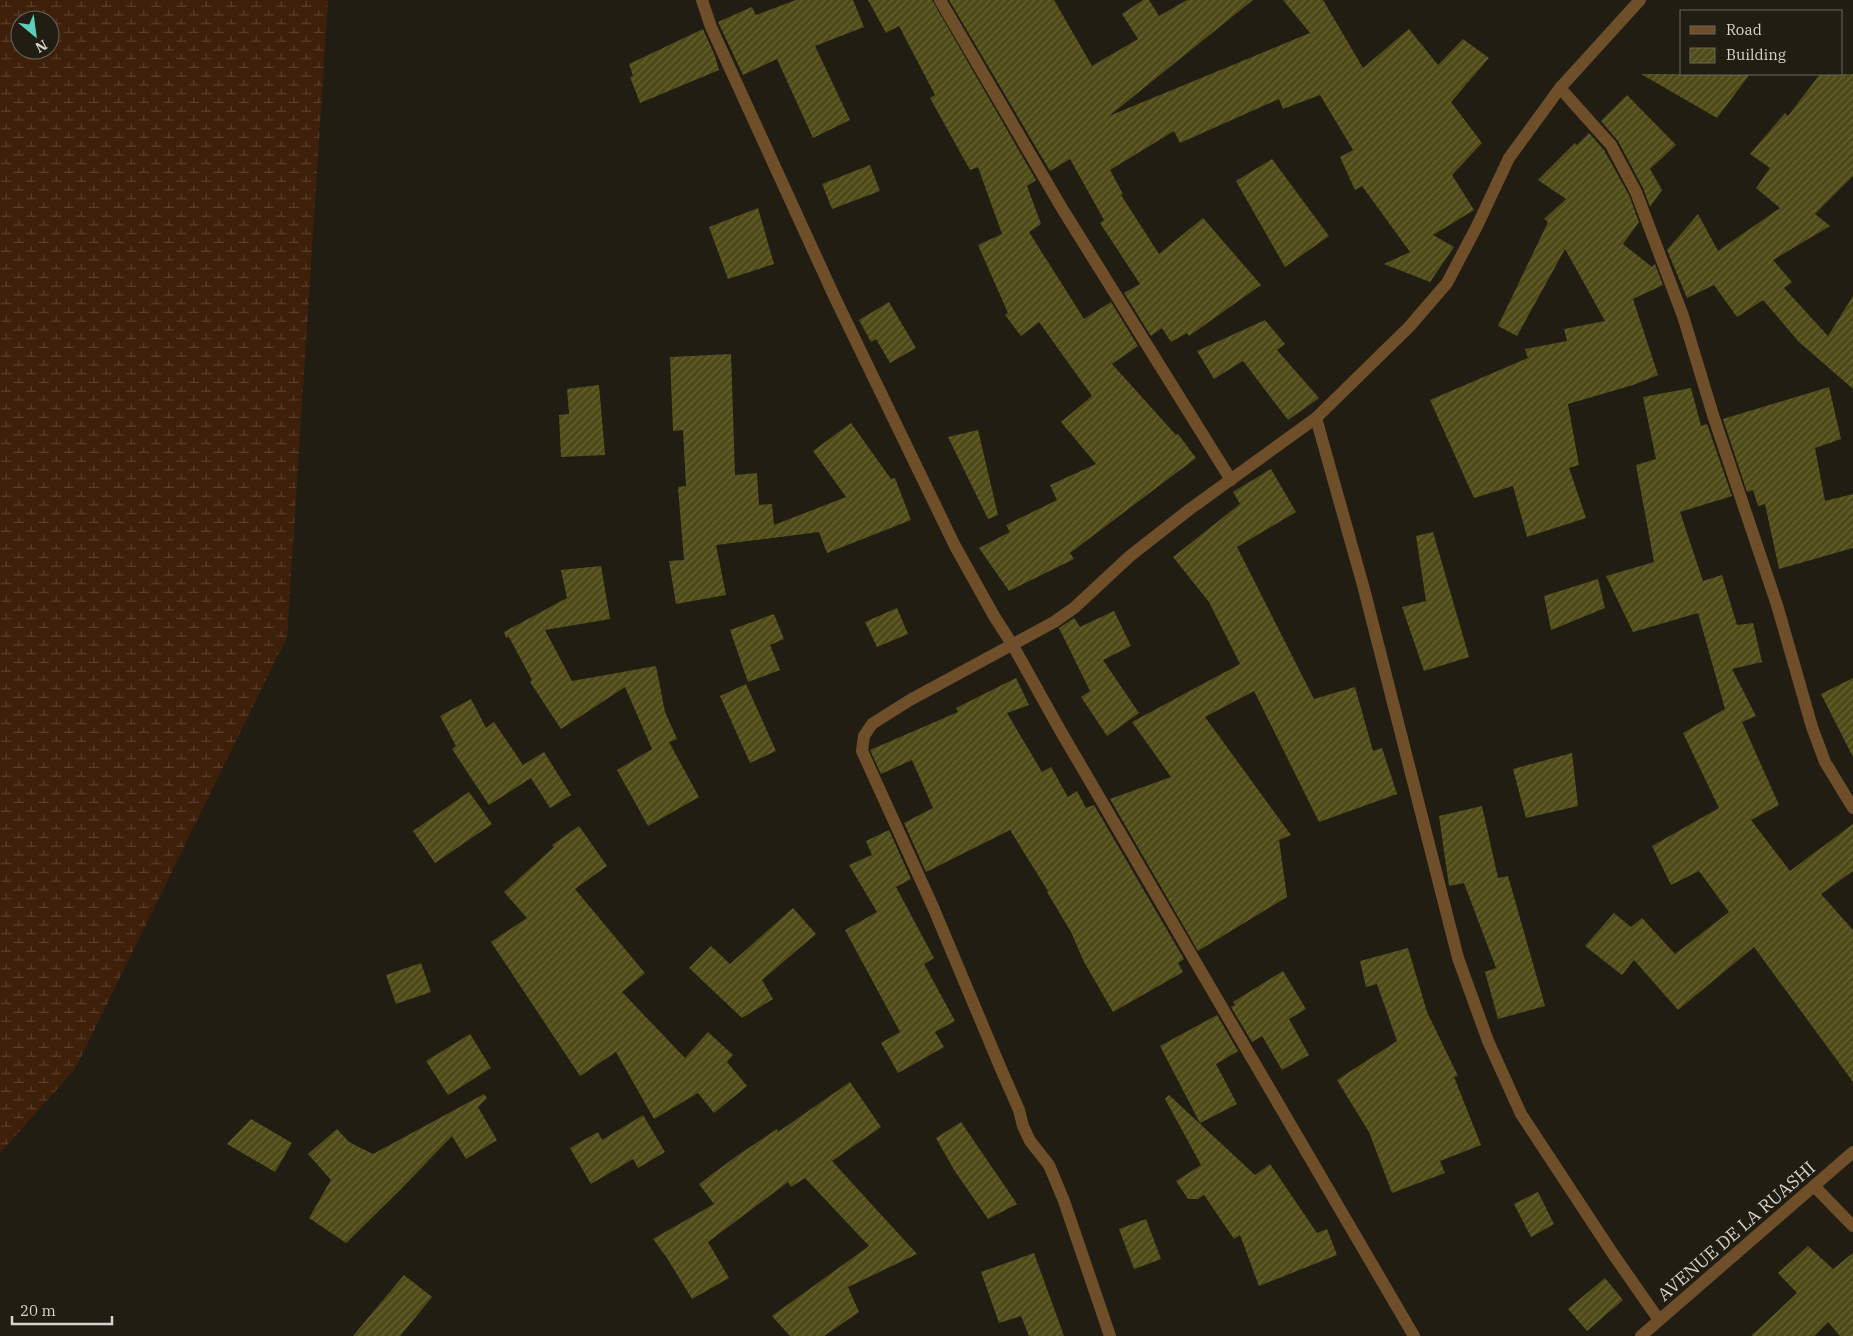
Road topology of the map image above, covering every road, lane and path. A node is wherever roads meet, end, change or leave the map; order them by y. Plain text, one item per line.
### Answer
1 (702, 0) edge
2 (940, 0) edge
3 (1640, 0) edge
4 (1560, 88) junction
5 (1316, 418) junction
6 (1231, 480) junction
7 (1012, 644) junction
8 (1853, 808) edge
9 (1853, 1152) edge
10 (1814, 1186) junction
11 (1853, 1226) edge
12 (1659, 1320) junction
13 (1110, 1336) edge
14 (1414, 1336) edge
15 (1641, 1336) edge

1 - 7 street
2 - 6 street
3 - 4 street
4 - 5 street
4 - 8 street
5 - 6 street
5 - 12 street
6 - 7 street
7 - 13 street
7 - 14 street
9 - 10 street, AVENUE DE LA RUASHI
10 - 11 street
10 - 12 street, AVENUE DE LA RUASHI
12 - 15 street, AVENUE DE LA RUASHI

